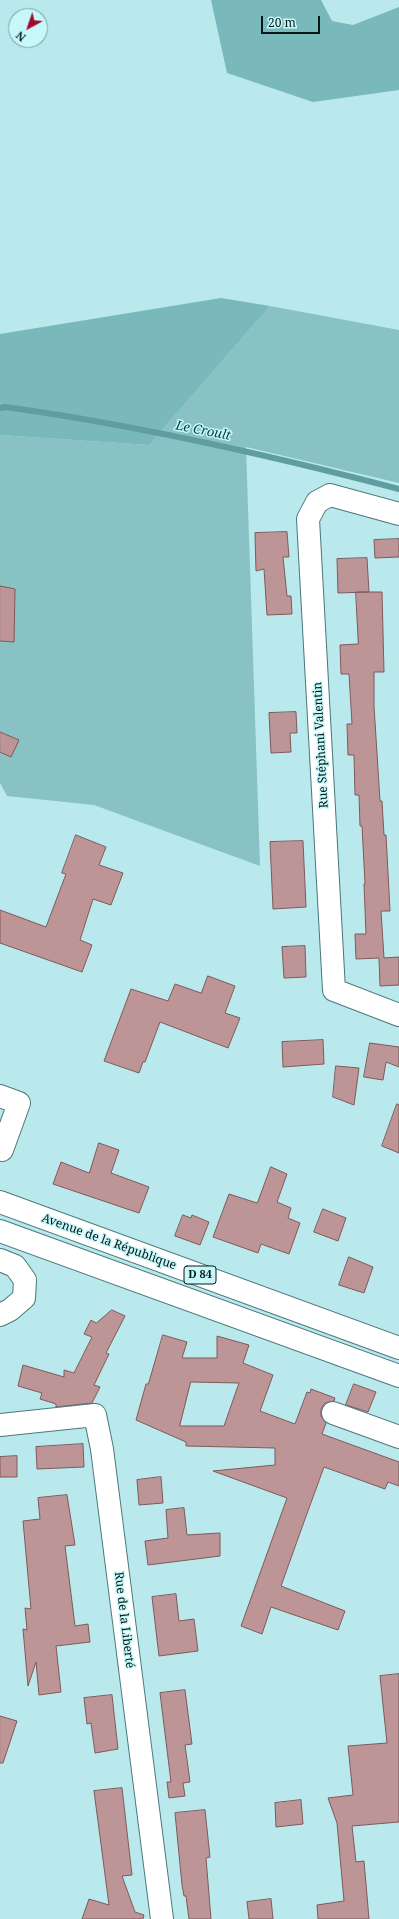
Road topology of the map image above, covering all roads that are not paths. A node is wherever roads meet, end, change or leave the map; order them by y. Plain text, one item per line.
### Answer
1 (399, 514) edge
2 (399, 1015) edge
3 (0, 1096) edge
4 (0, 1149) edge
5 (0, 1202) edge
6 (0, 1231) edge
7 (0, 1260) edge
8 (0, 1315) edge
9 (399, 1348) edge
10 (399, 1376) edge
11 (333, 1413) dead end
12 (0, 1425) edge
13 (397, 1432) edge
14 (162, 1919) edge

1 - 2 street, Rue Stéphani Valentin
3 - 4 street
5 - 9 street, Avenue de la République / D 84
6 - 10 street, D 84
7 - 8 street
11 - 13 street
12 - 14 street, Rue de la Liberté

